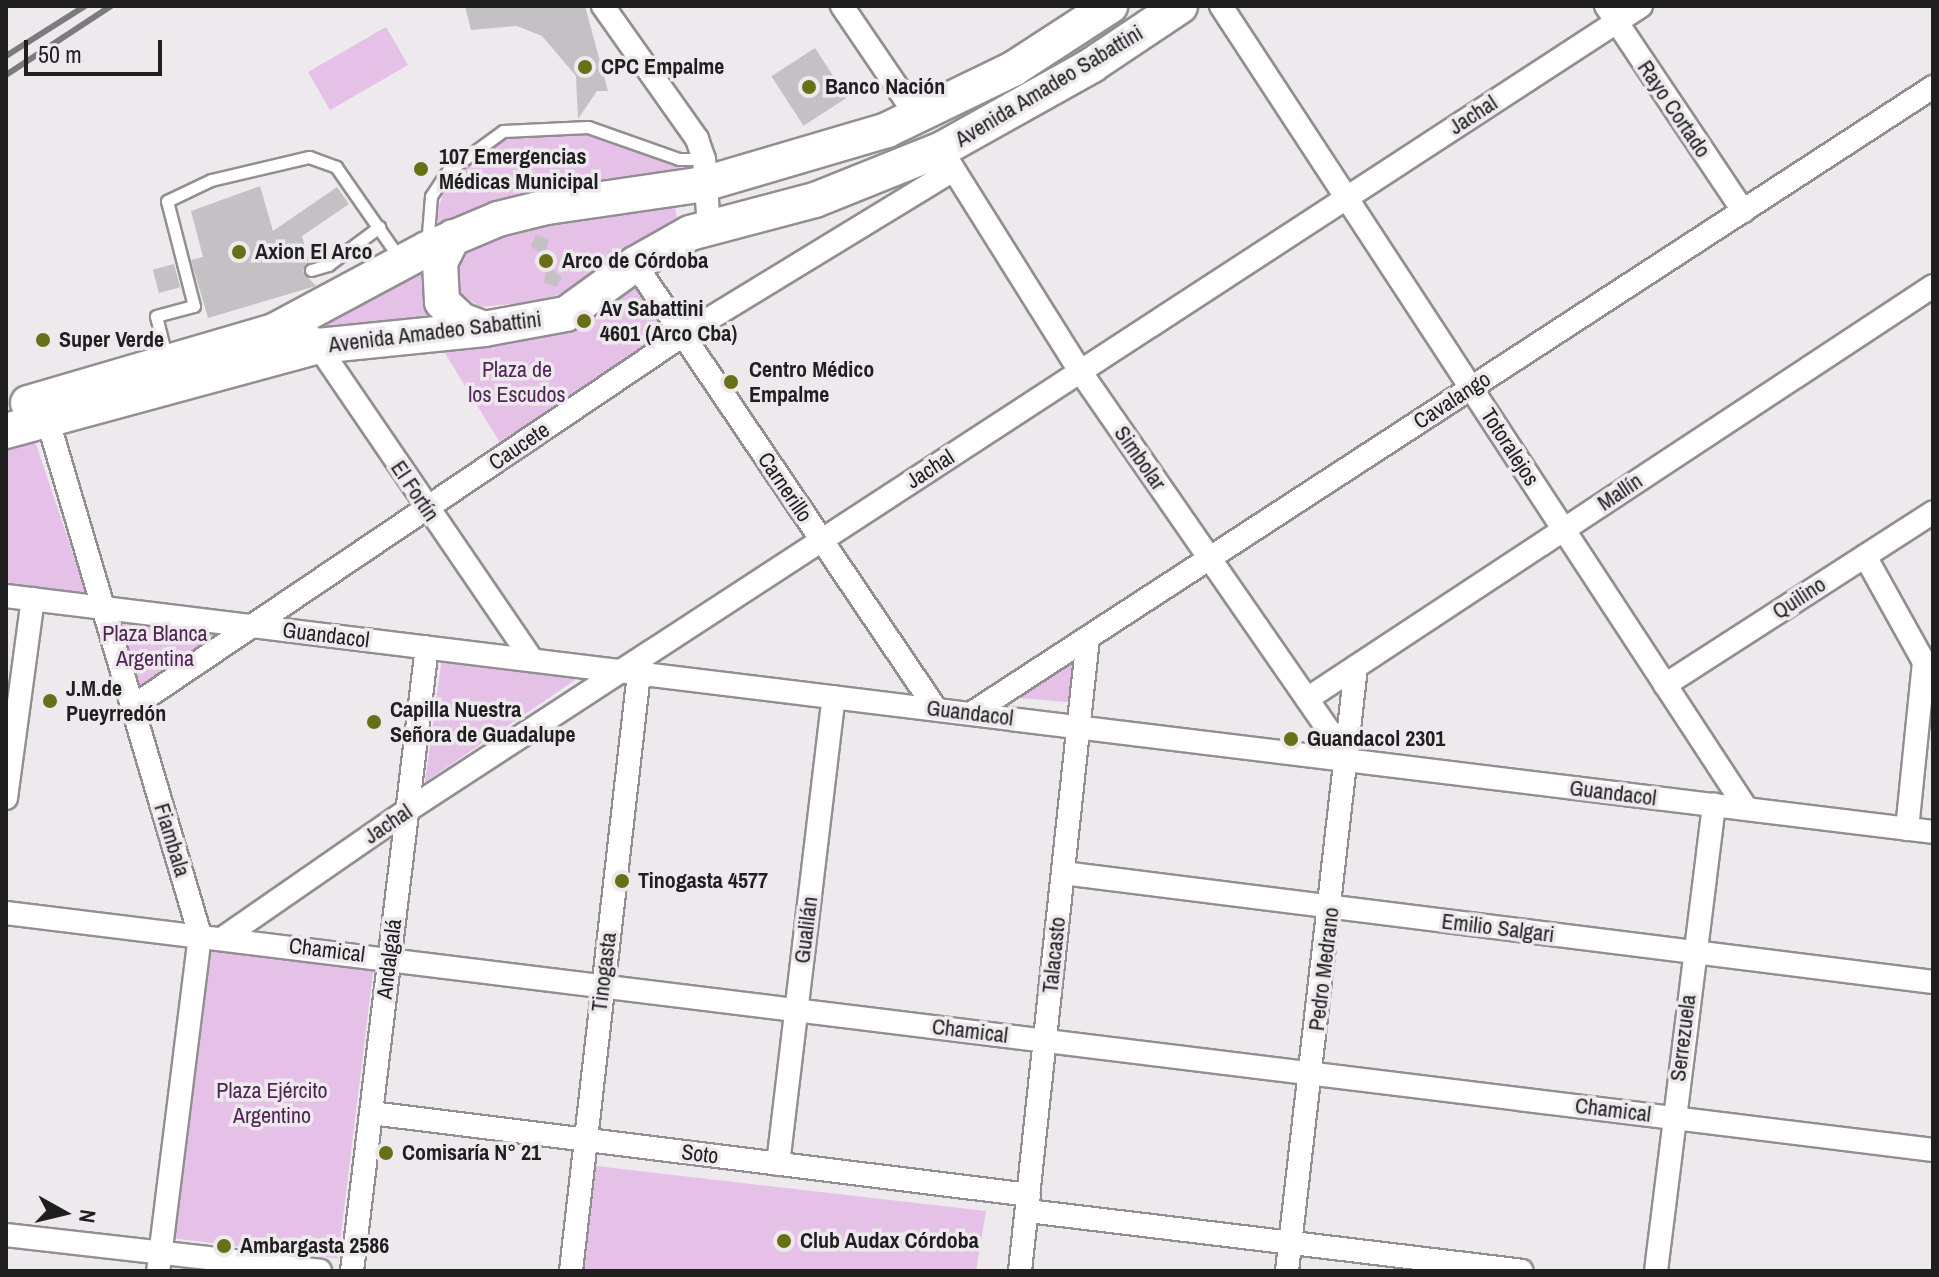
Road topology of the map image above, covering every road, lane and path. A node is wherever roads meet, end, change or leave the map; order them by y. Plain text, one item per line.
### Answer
1 (603, 6) edge
2 (842, 6) edge
3 (1110, 6) edge
4 (1180, 6) edge
5 (1221, 6) edge
6 (1641, 6) edge
7 (1611, 14) edge
8 (1933, 87) edge
9 (918, 118) junction
10 (947, 159) junction
11 (704, 172) junction
12 (1346, 198) junction
13 (1743, 211) junction
14 (379, 227) junction
15 (709, 227) junction
16 (428, 249) junction
17 (635, 264) junction
18 (311, 270) dead end
19 (1933, 286) edge
20 (484, 329) junction
21 (309, 333) junction
22 (683, 335) junction
23 (168, 362) junction
24 (1080, 371) junction
25 (1472, 388) junction
26 (6, 409) edge
27 (48, 421) junction
28 (6, 431) edge
29 (426, 509) junction
30 (1933, 512) edge
31 (1563, 529) junction
32 (821, 540) junction
33 (1865, 556) junction
34 (1209, 559) junction
35 (6, 596) edge
36 (33, 599) junction
37 (102, 607) junction
38 (253, 626) junction
39 (1088, 638) junction
40 (427, 647) junction
41 (532, 660) junction
42 (1356, 667) junction
43 (630, 672) junction
44 (1665, 685) junction
45 (834, 697) junction
46 (1307, 699) junction
47 (132, 707) junction
48 (936, 709) junction
49 (972, 713) junction
50 (1078, 727) junction
51 (1349, 760) junction
52 (6, 798) edge
53 (1714, 805) junction
54 (1746, 808) junction
55 (408, 810) junction
56 (1907, 829) junction
57 (1933, 832) edge
58 (1063, 873) junction
59 (1331, 908) junction
60 (6, 913) edge
61 (212, 936) junction
62 (1693, 953) junction
63 (388, 958) junction
64 (1933, 982) edge
65 (602, 985) junction
66 (796, 1009) junction
67 (1045, 1040) junction
68 (1311, 1073) junction
69 (371, 1113) junction
70 (1673, 1117) junction
71 (586, 1140) junction
72 (1933, 1150) edge
73 (778, 1164) junction
74 (1028, 1203) junction
75 (6, 1235) edge
76 (1291, 1243) junction
77 (159, 1262) edge
78 (320, 1271) edge
79 (352, 1271) edge
80 (571, 1271) edge
81 (1020, 1271) edge
82 (1287, 1271) edge
83 (1521, 1271) edge
84 (1656, 1271) edge

1 - 11 street
2 - 9 street
3 - 9 main road, Avenida Amadeo Sabattini
4 - 10 main road, Avenida Amadeo Sabattini
5 - 12 street, Totoralejos
6 - 7 street, Jachal
7 - 12 street, Jachal
7 - 13 street, Rayo Cortado
8 - 13 street, Cavalango
9 - 11 main road, Avenida Amadeo Sabattini
10 - 15 main road, Avenida Amadeo Sabattini
10 - 22 street, Caucete
10 - 24 street, Simbolar
11 - 15 street
11 - 16 main road, Avenida Amadeo Sabattini
11 - 16 lane
12 - 24 street, Jachal
12 - 25 street, Totoralejos
13 - 25 street, Cavalango
14 - 16 lane
14 - 18 lane
14 - 23 lane
15 - 17 main road, Avenida Amadeo Sabattini
16 - 20 main road
16 - 21 main road, Avenida Amadeo Sabattini
17 - 20 main road, Avenida Amadeo Sabattini
17 - 22 street, Carnerillo
19 - 31 street, Mallín
20 - 21 main road, Avenida Amadeo Sabattini
21 - 23 main road, Avenida Amadeo Sabattini
21 - 27 main road, Avenida Amadeo Sabattini
21 - 29 street, El Fortín
22 - 29 street, Caucete
22 - 32 street, Carnerillo
23 - 26 main road, Avenida Amadeo Sabattini
24 - 32 street, Jachal
24 - 34 street, Simbolar
25 - 31 street, Totoralejos
25 - 34 street, Cavalango
27 - 28 main road, Avenida Amadeo Sabattini
27 - 37 street, Fiambala
29 - 38 street, Caucete
29 - 41 street, El Fortín
30 - 33 street, Quilino
31 - 42 street, Mallín
31 - 44 street, Totoralejos
32 - 43 street, Jachal
32 - 48 street, Carnerillo
33 - 44 street, Quilino
33 - 56 street
34 - 39 street, Cavalango
34 - 46 street, Simbolar
35 - 36 street, Guandacol
36 - 37 street, Guandacol
36 - 52 street
37 - 38 street, Guandacol
37 - 47 street, Fiambala
38 - 40 street, Guandacol
38 - 47 street, Caucete
39 - 49 street, Cavalango
39 - 50 street, Talacasto
40 - 41 street, Guandacol
40 - 55 street, Andalgalá
41 - 43 street, Guandacol
42 - 46 street, Mallín
42 - 51 street, Pedro Medrano
43 - 45 street, Guandacol
43 - 55 street, Jachal
43 - 65 street, Tinogasta
44 - 54 street, Totoralejos
45 - 48 street, Guandacol
45 - 66 street, Gualilán
46 - 51 street, Simbolar
47 - 61 street, Fiambala
48 - 49 street, Guandacol
49 - 50 street, Guandacol
50 - 51 street, Guandacol
50 - 58 street, Talacasto
51 - 53 street, Guandacol
51 - 59 street, Pedro Medrano
53 - 54 street, Guandacol
53 - 62 street, Serrezuela
54 - 56 street, Guandacol
55 - 61 street, Jachal
55 - 63 street, Andalgalá
56 - 57 street, Guandacol
58 - 59 street, Emilio Salgari
58 - 67 street, Talacasto
59 - 62 street, Emilio Salgari
59 - 68 street, Pedro Medrano
60 - 61 street, Chamical
61 - 63 street, Chamical
61 - 77 street, Fiambala
62 - 64 street, Emilio Salgari
62 - 70 street, Serrezuela
63 - 65 street, Chamical
63 - 69 street, Andalgalá
65 - 66 street, Chamical
65 - 71 street, Tinogasta
66 - 67 street, Chamical
66 - 73 street, Gualilán
67 - 68 street, Chamical
67 - 74 street, Talacasto
68 - 70 street, Chamical
68 - 76 street, Pedro Medrano
69 - 71 street, Soto
69 - 79 street, Andalgalá
70 - 72 street, Chamical
70 - 84 street, Serrezuela
71 - 73 street, Soto
71 - 80 street, Tinogasta
73 - 74 street, Soto
74 - 76 street, Soto
74 - 81 street, Talacasto
75 - 77 street
76 - 82 street, Pedro Medrano
76 - 83 street, Soto
77 - 78 street

